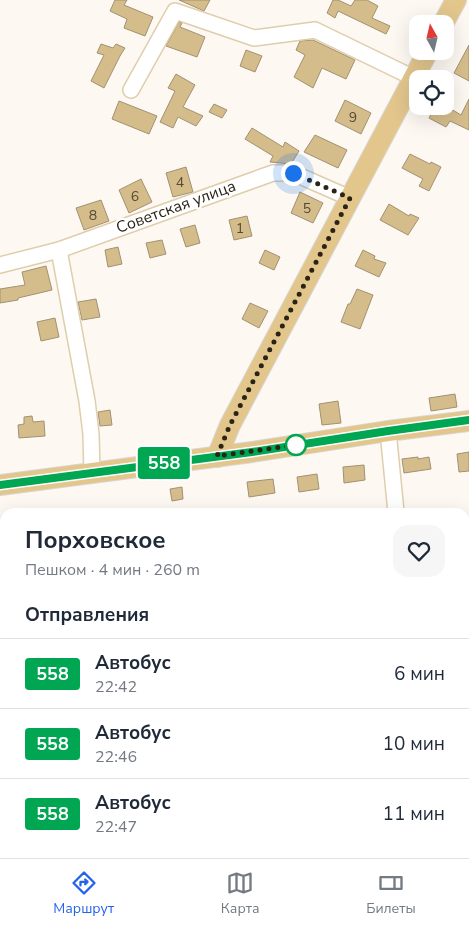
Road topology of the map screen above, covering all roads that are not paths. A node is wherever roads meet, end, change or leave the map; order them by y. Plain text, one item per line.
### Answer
1 (456, 0) edge
2 (177, 6) edge
3 (448, 15) edge
4 (409, 76) edge
5 (409, 87) edge
6 (131, 90) dead end
7 (350, 198) junction
8 (59, 250) junction
9 (0, 265) edge
10 (469, 420) edge
11 (388, 431) junction
12 (217, 456) junction
13 (92, 473) junction
14 (0, 485) edge
15 (396, 508) edge

1 - 3 main road
2 - 4 street
2 - 6 street
5 - 7 main road
7 - 8 street, Советская улица
7 - 12 main road
8 - 9 street, Советская улица
8 - 13 street
10 - 11 main road
11 - 12 main road
11 - 15 street
12 - 13 main road
13 - 14 main road

